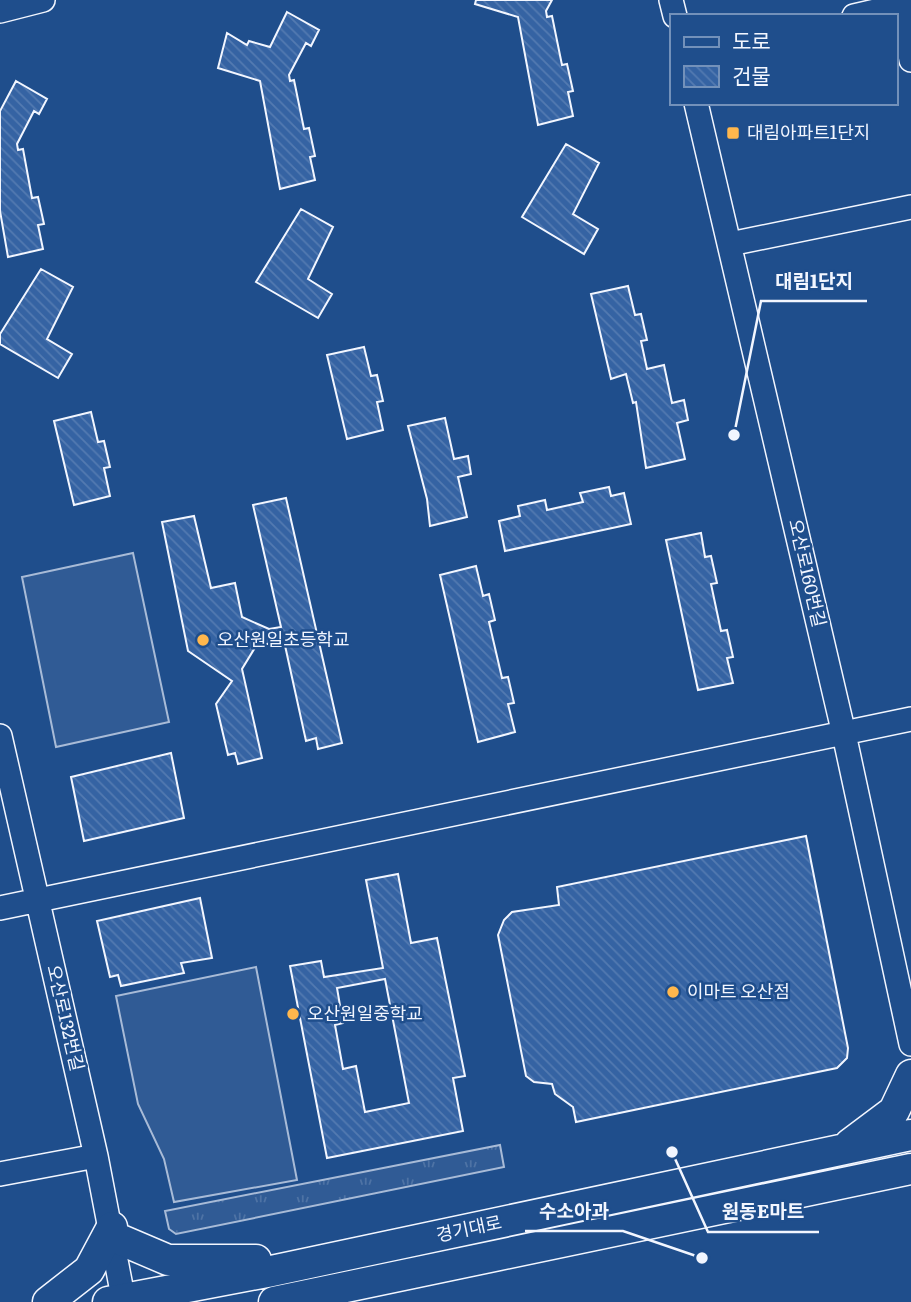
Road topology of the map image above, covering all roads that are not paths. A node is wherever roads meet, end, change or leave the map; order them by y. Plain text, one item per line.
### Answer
1 (43, 0) edge
2 (0, 11) edge
3 (863, 14) edge
4 (911, 60) edge
5 (696, 105) edge
6 (911, 207) edge
7 (730, 244) junction
8 (911, 719) edge
9 (844, 734) junction
10 (0, 736) edge
11 (38, 900) junction
12 (0, 908) edge
13 (911, 1044) edge
14 (911, 1075) edge
15 (911, 1135) edge
16 (843, 1149) junction
17 (96, 1156) junction
18 (911, 1169) edge
19 (0, 1174) edge
20 (113, 1232) junction
21 (323, 1260) junction
22 (119, 1301) edge
23 (48, 1302) edge
24 (274, 1302) edge

1 - 2 street
3 - 4 street
5 - 7 street, 오산로160번길
6 - 7 street
7 - 9 street, 오산로160번길
8 - 9 street
9 - 11 street
9 - 13 street, 오산로160번길
10 - 11 street, 오산로132번길
11 - 12 street
11 - 17 street, 오산로132번길
14 - 16 main road
15 - 16 main road, 경기대로
16 - 21 main road, 경기대로
17 - 19 street
17 - 20 street, 오산로132번길
18 - 24 main road, 경기대로
20 - 21 main road
20 - 22 street, 오산로132번길
20 - 23 main road
21 - 22 main road, 경기대로

